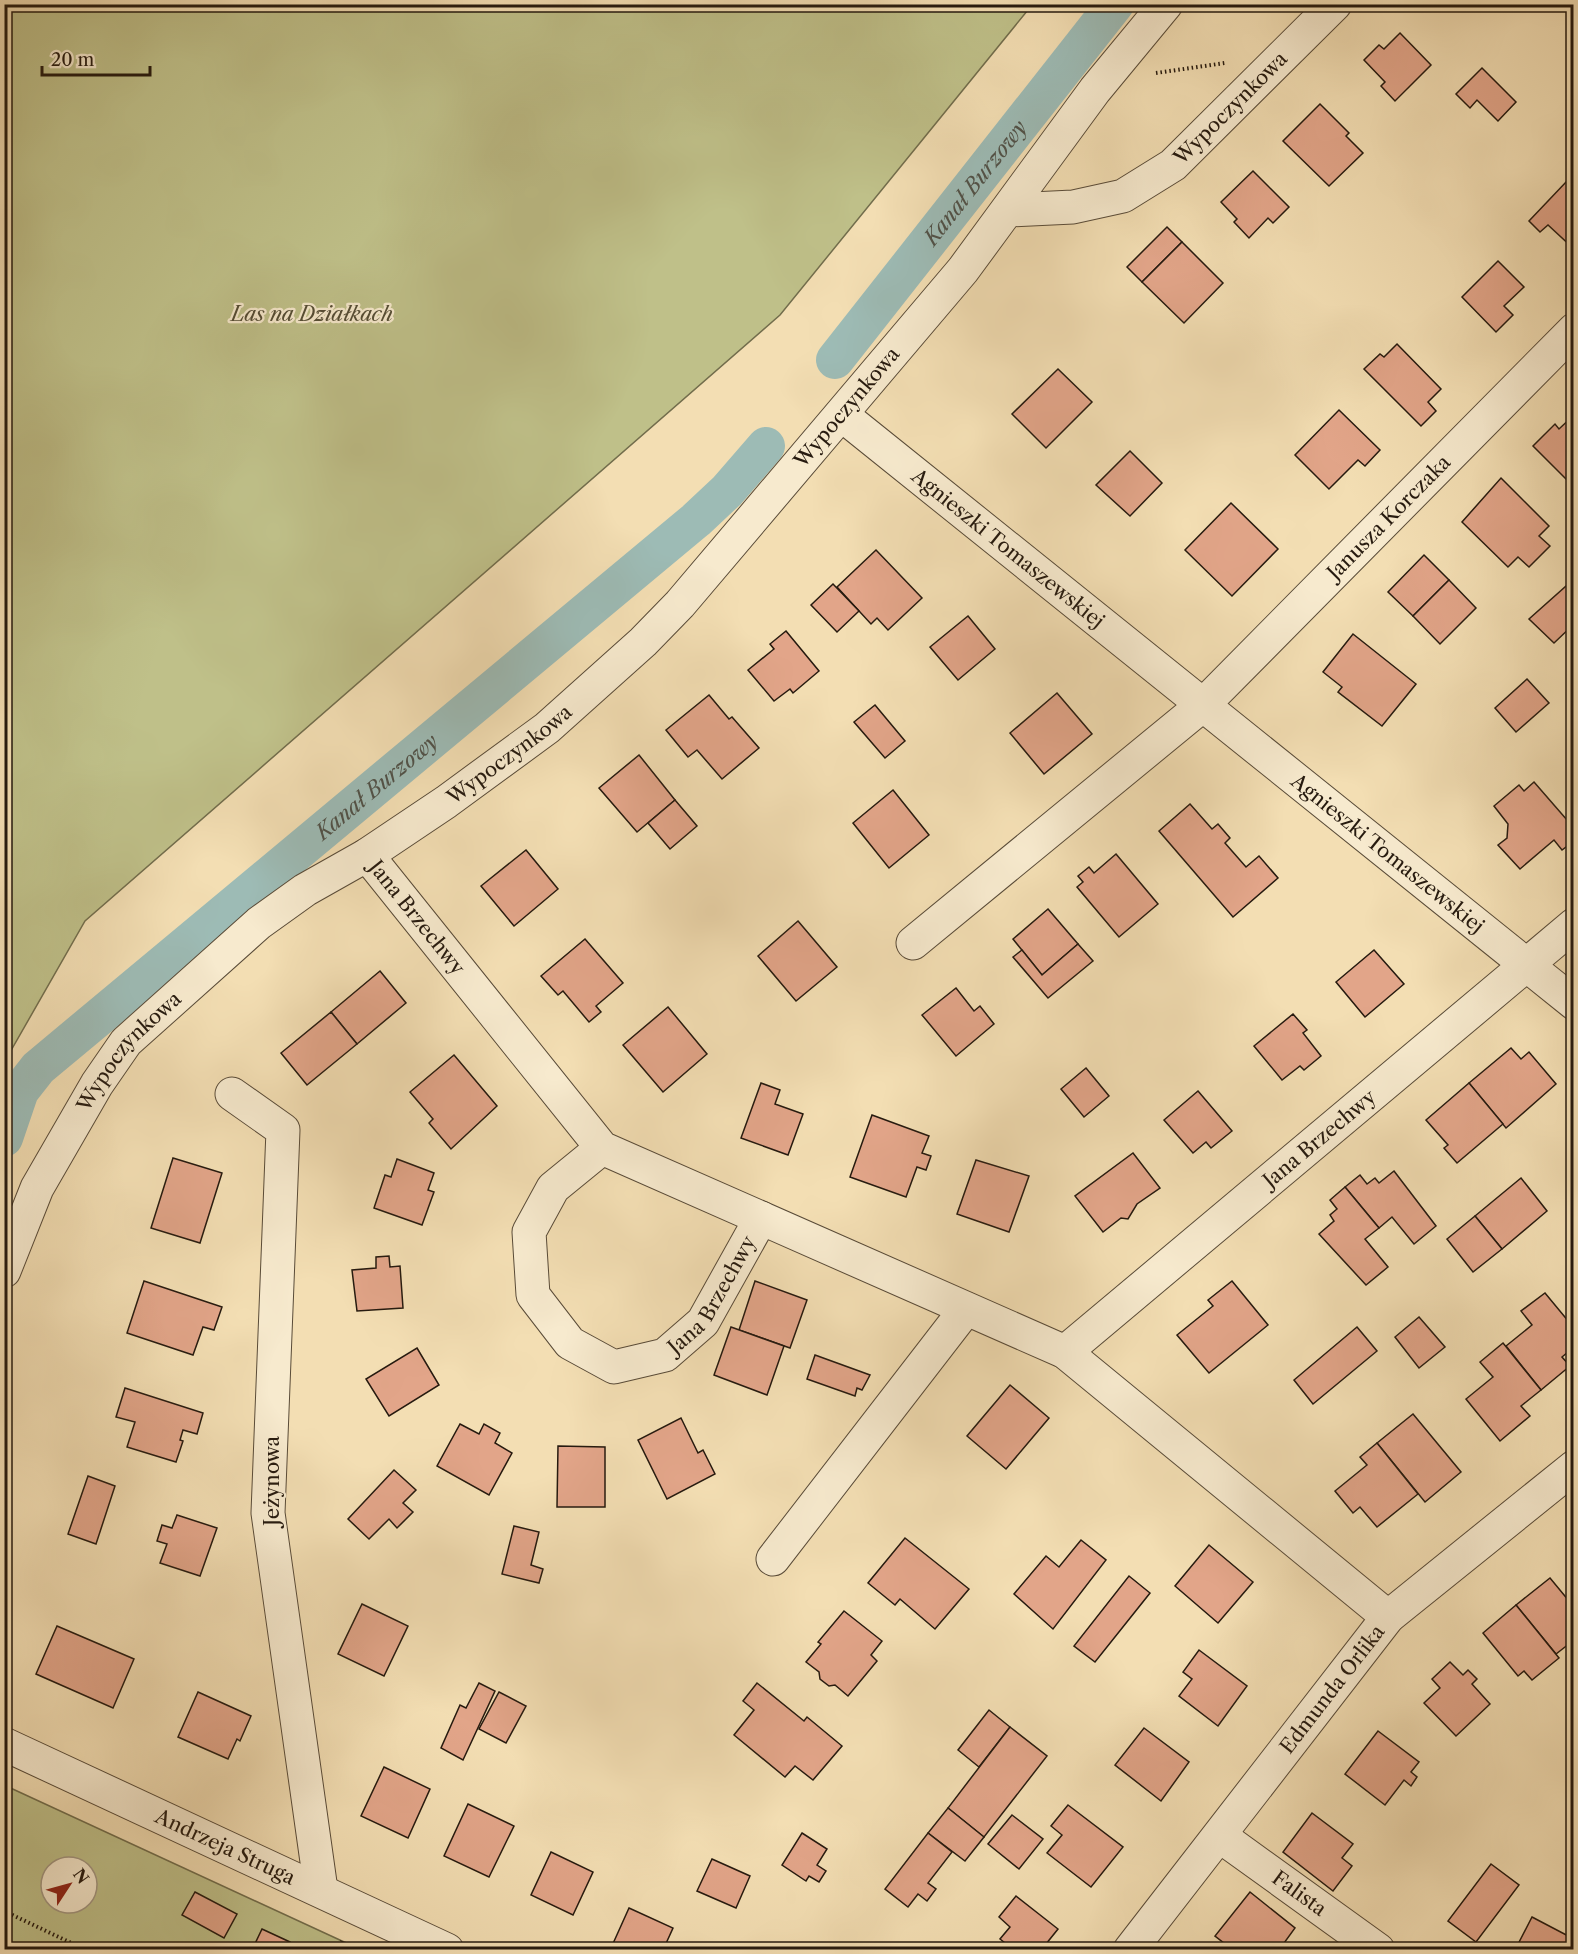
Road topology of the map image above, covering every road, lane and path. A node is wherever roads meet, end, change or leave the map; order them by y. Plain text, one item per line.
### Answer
1 (1166, 4) edge
2 (1335, 4) edge
3 (1236, 61) dead end
4 (1148, 74) dead end
5 (1009, 210) junction
6 (1574, 330) edge
7 (842, 415) junction
8 (1203, 704) junction
9 (367, 855) junction
10 (1574, 925) edge
11 (913, 943) dead end
12 (1527, 964) junction
13 (1574, 1003) edge
14 (232, 1094) dead end
15 (602, 1148) junction
16 (761, 1218) junction
17 (4, 1271) edge
18 (966, 1309) junction
19 (1065, 1352) junction
20 (1574, 1467) edge
21 (773, 1559) dead end
22 (1388, 1617) junction
23 (4, 1744) edge
24 (1220, 1836) junction
25 (321, 1890) junction
26 (4, 1911) edge
27 (342, 1941) dead end
28 (86, 1950) edge
29 (339, 1950) edge
30 (447, 1950) edge
31 (1130, 1950) edge
32 (1378, 1950) edge

1 - 5 street, Wypoczynkowa
2 - 5 street, Wypoczynkowa
3 - 4 path
5 - 7 street, Wypoczynkowa
6 - 8 street, Janusza Korczaka
7 - 8 street, Agnieszki Tomaszewskiej
7 - 9 street, Wypoczynkowa
8 - 11 street
8 - 12 street, Agnieszki Tomaszewskiej
9 - 15 street, Jana Brzechwy
9 - 17 street, Wypoczynkowa
10 - 12 street, Jana Brzechwy
12 - 13 street, Agnieszki Tomaszewskiej
12 - 19 street, Jana Brzechwy
14 - 25 street, Jeżynowa
15 - 16 street, Jana Brzechwy
15 - 16 street, Jana Brzechwy
16 - 18 street, Jana Brzechwy
18 - 19 street, Jana Brzechwy
18 - 21 street
19 - 22 street, Jana Brzechwy
20 - 22 street, Edmunda Orlika
22 - 24 street, Edmunda Orlika
23 - 25 street, Andrzeja Struga
24 - 31 street, Edmunda Orlika
24 - 32 street, Falista
25 - 30 street, Andrzeja Struga
26 - 28 path
27 - 29 path

